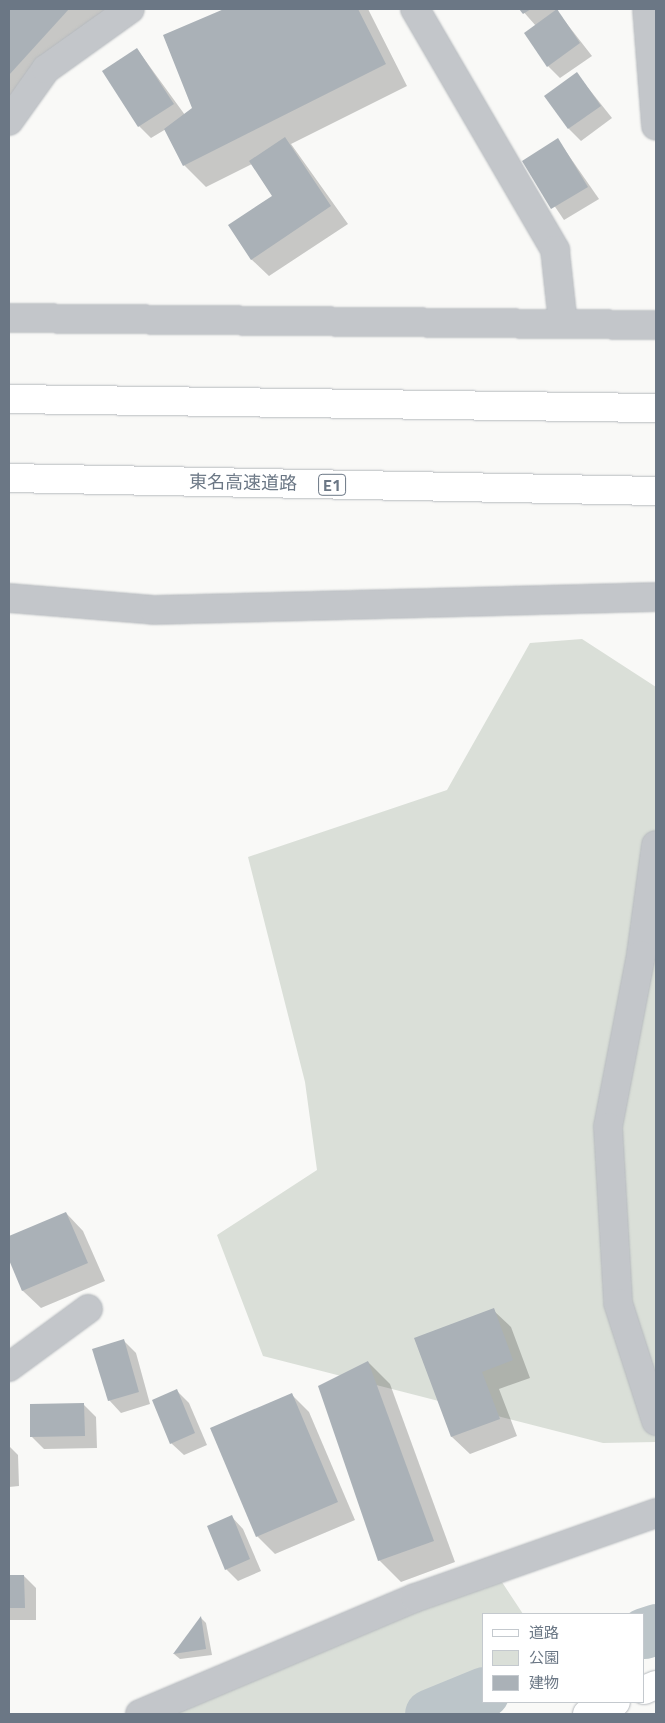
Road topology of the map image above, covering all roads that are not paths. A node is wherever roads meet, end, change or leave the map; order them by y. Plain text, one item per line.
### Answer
1 (130, 9) edge
2 (414, 9) edge
3 (647, 9) edge
4 (9, 122) edge
5 (656, 126) edge
6 (9, 318) edge
7 (563, 324) junction
8 (656, 326) edge
9 (9, 399) edge
10 (656, 408) edge
11 (9, 478) edge
12 (656, 491) edge
13 (656, 597) edge
14 (9, 598) edge
15 (656, 845) edge
16 (88, 1310) dead end
17 (9, 1367) edge
18 (656, 1421) edge
19 (656, 1513) edge
20 (614, 1703) edge
21 (140, 1714) edge
22 (586, 1714) edge

1 - 4 street
2 - 7 street
3 - 5 street
6 - 7 street
7 - 8 street
9 - 10 main road
11 - 12 main road, 東名高速道路 / E1
13 - 14 street
15 - 18 street
16 - 17 street
19 - 21 street
20 - 22 main road

